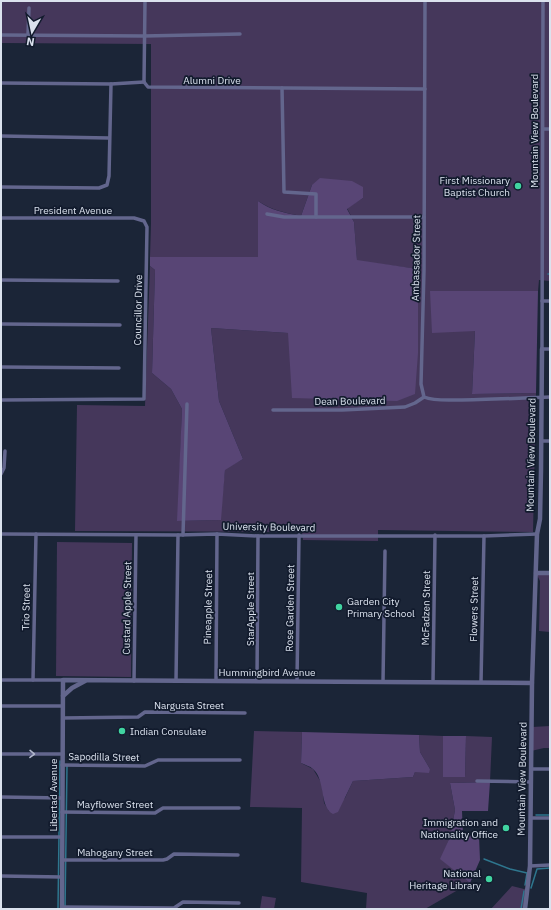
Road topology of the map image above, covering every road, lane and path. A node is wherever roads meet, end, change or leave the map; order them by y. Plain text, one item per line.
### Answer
1 (145, 1) edge
2 (425, 1) edge
3 (543, 1) edge
4 (29, 8) dead end
5 (240, 34) dead end
6 (1, 35) edge
7 (28, 35) junction
8 (144, 36) junction
9 (144, 82) junction
10 (1, 83) edge
11 (110, 84) junction
12 (282, 88) junction
13 (425, 88) junction
14 (543, 129) junction
15 (550, 129) edge
16 (1, 136) edge
17 (109, 138) junction
18 (1, 187) edge
19 (267, 214) dead end
20 (316, 217) junction
21 (424, 217) junction
22 (1, 218) edge
23 (144, 221) joint
24 (1, 280) edge
25 (118, 281) dead end
26 (542, 301) junction
27 (550, 301) edge
28 (1, 324) edge
29 (120, 325) dead end
30 (542, 349) junction
31 (550, 349) edge
32 (1, 367) edge
33 (119, 368) dead end
34 (424, 397) junction
35 (550, 397) edge
36 (541, 398) junction
37 (1, 400) edge
38 (187, 404) dead end
39 (274, 410) dead end
40 (542, 441) junction
41 (550, 441) edge
42 (5, 451) dead end
43 (1, 474) edge
44 (1, 534) edge
45 (36, 534) junction
46 (217, 534) junction
47 (537, 534) junction
48 (136, 535) junction
49 (178, 535) junction
50 (183, 535) junction
51 (299, 535) junction
52 (435, 535) junction
53 (258, 536) junction
54 (484, 536) junction
55 (385, 551) dead end
56 (536, 573) junction
57 (550, 573) edge
58 (1, 680) edge
59 (33, 680) junction
60 (63, 680) junction
61 (86, 680) junction
62 (134, 681) junction
63 (176, 681) junction
64 (216, 681) junction
65 (257, 681) junction
66 (297, 682) junction
67 (384, 682) junction
68 (433, 682) junction
69 (481, 682) junction
70 (532, 683) junction
71 (63, 696) junction
72 (1, 706) edge
73 (63, 706) junction
74 (245, 713) dead end
75 (63, 718) junction
76 (1, 754) edge
77 (62, 754) junction
78 (240, 760) dead end
79 (62, 765) junction
80 (550, 768) edge
81 (531, 769) junction
82 (477, 781) dead end
83 (531, 782) junction
84 (1, 798) edge
85 (62, 798) junction
86 (238, 808) dead end
87 (62, 812) junction
88 (531, 818) junction
89 (550, 818) edge
90 (1, 837) edge
91 (62, 837) junction
92 (238, 855) dead end
93 (62, 860) junction
94 (550, 865) edge
95 (530, 866) junction
96 (1, 876) edge
97 (62, 877) junction
98 (239, 903) dead end
99 (62, 908) edge
100 (525, 909) edge

1 - 8 street
2 - 13 street, Ambassador Street
3 - 14 street, Mountain View Boulevard
4 - 7 street
5 - 8 street
6 - 7 street
7 - 8 street
8 - 9 street
9 - 11 street, Alumni Drive
9 - 12 street, Alumni Drive
10 - 11 street, Alumni Drive
11 - 17 street
12 - 13 street, Alumni Drive
12 - 20 street
13 - 21 street, Ambassador Street
14 - 15 street
14 - 26 street, Mountain View Boulevard
16 - 17 street
17 - 18 street
19 - 20 street
20 - 21 street
21 - 34 street, Ambassador Street
22 - 23 street, President Avenue
23 - 37 street, Councillor Drive
24 - 25 street
26 - 27 street
26 - 30 street, Mountain View Boulevard
28 - 29 street
30 - 31 street
30 - 36 street, Mountain View Boulevard
32 - 33 street
34 - 36 street
34 - 39 street, Dean Boulevard
35 - 36 street
36 - 40 street, Mountain View Boulevard
38 - 50 street
40 - 41 street
40 - 47 street, Mountain View Boulevard
42 - 43 street
44 - 45 street, University Boulevard
45 - 48 street, University Boulevard
45 - 59 street, Trio Street
46 - 50 street, University Boulevard
46 - 53 street, University Boulevard
46 - 64 street, Pineapple Street
47 - 54 street, University Boulevard
47 - 56 street, Mountain View Boulevard
48 - 49 street, University Boulevard
48 - 62 street, Custard Apple Street
49 - 50 street, University Boulevard
49 - 63 street
51 - 52 street, University Boulevard
51 - 53 street, University Boulevard
51 - 66 street, Rose Garden Street
52 - 54 street, University Boulevard
52 - 68 street, McFadzen Street
53 - 65 street, StarApple Street
54 - 69 street, Flowers Street
55 - 67 street
56 - 57 street
56 - 70 street, Mountain View Boulevard
58 - 59 street, Hummingbird Avenue
59 - 60 street, Hummingbird Avenue
60 - 61 street, Hummingbird Avenue
60 - 71 street, Libertad Avenue
61 - 62 street, Hummingbird Avenue
61 - 71 street
62 - 63 street, Hummingbird Avenue
63 - 64 street, Hummingbird Avenue
64 - 65 street, Hummingbird Avenue
65 - 66 street, Hummingbird Avenue
66 - 67 street, Hummingbird Avenue
67 - 68 street, Hummingbird Avenue
68 - 69 street, Hummingbird Avenue
69 - 70 street, Hummingbird Avenue
70 - 81 street, Mountain View Boulevard
71 - 73 street, Libertad Avenue
72 - 73 street
73 - 75 street, Libertad Avenue
74 - 75 street, Nargusta Street
75 - 77 street, Libertad Avenue
76 -> 77 street
77 - 79 street, Libertad Avenue
78 - 79 street, Sapodilla Street
79 - 85 street, Libertad Avenue
80 - 81 street
81 - 83 street, Mountain View Boulevard
82 - 83 street
83 - 88 street, Mountain View Boulevard
84 - 85 street
85 - 87 street, Libertad Avenue
86 - 87 street, Mayflower Street
87 - 91 street, Libertad Avenue
88 - 89 street
88 - 95 street, Mountain View Boulevard
90 - 91 street
91 - 93 street, Libertad Avenue
92 - 93 street, Mahogany Street
93 - 97 street, Libertad Avenue
94 - 95 street
95 - 100 street, Mountain View Boulevard
96 - 97 street
97 - 99 street, Libertad Avenue
98 - 99 street

